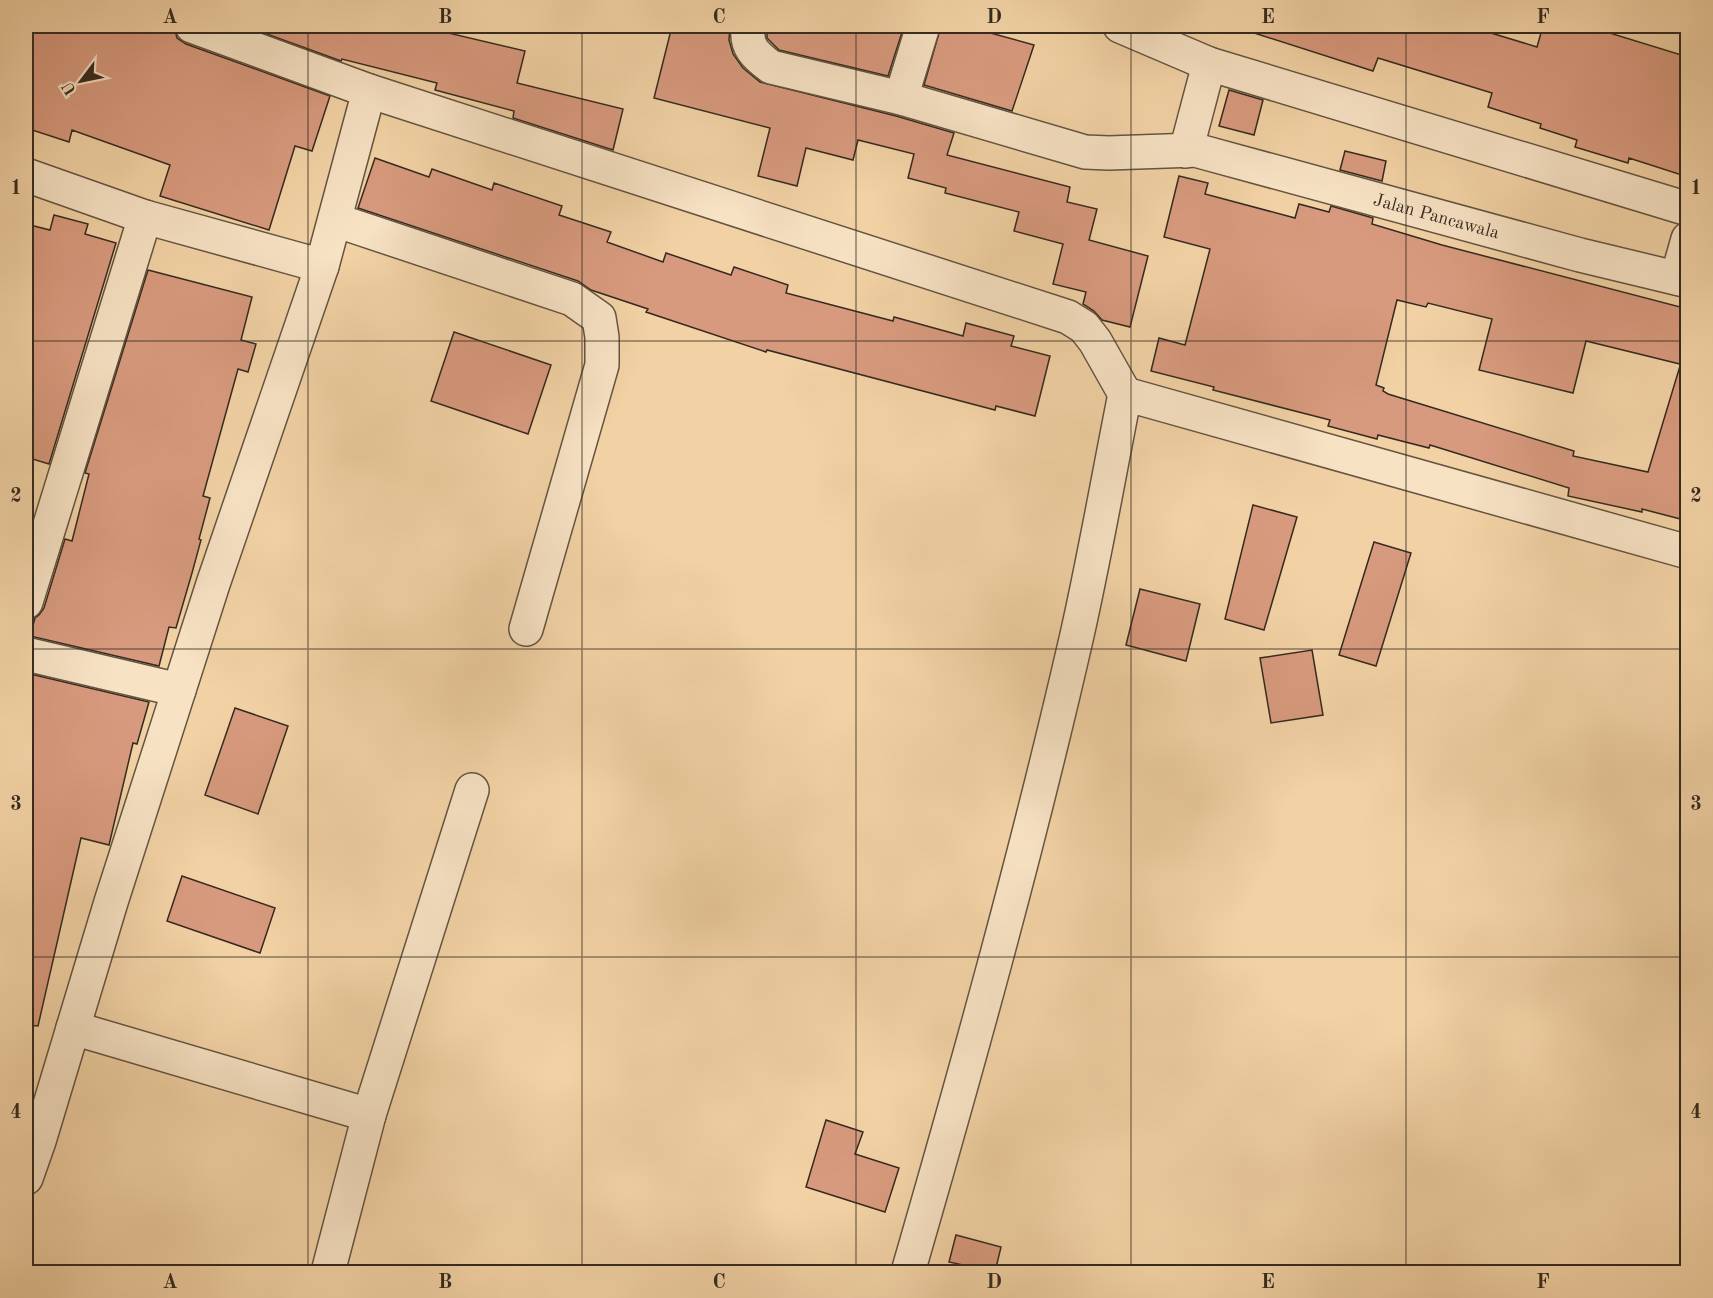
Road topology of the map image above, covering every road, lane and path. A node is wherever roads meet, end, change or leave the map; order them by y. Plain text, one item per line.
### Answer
1 (192, 26) edge
2 (749, 26) edge
3 (923, 26) edge
4 (1120, 26) edge
5 (1209, 64) junction
6 (369, 91) junction
7 (900, 98) junction
8 (1186, 151) junction
9 (26, 175) edge
10 (1688, 209) edge
11 (145, 217) junction
12 (335, 220) junction
13 (1688, 238) edge
14 (322, 266) junction
15 (1682, 280) edge
16 (1125, 394) junction
17 (1688, 552) edge
18 (26, 602) edge
19 (525, 628) dead end
20 (26, 654) edge
21 (179, 690) junction
22 (472, 790) dead end
23 (73, 1028) junction
24 (369, 1115) junction
25 (32, 1138) edge
26 (26, 1178) edge
27 (328, 1272) edge
28 (908, 1272) edge

1 - 6 street
2 - 7 street, Jalan Pancawala
3 - 7 street
4 - 5 street
5 - 8 street
5 - 10 street
6 - 12 street
6 - 16 street
7 - 8 street, Jalan Pancawala
8 - 15 street, Jalan Pancawala
9 - 11 street
11 - 14 street
11 - 18 street
12 - 14 street
12 - 19 street
13 - 15 street
14 - 21 street
16 - 17 street
16 - 28 street
20 - 21 street
21 - 23 street
22 - 24 street
23 - 24 street
23 - 25 street
24 - 27 street
25 - 26 street

